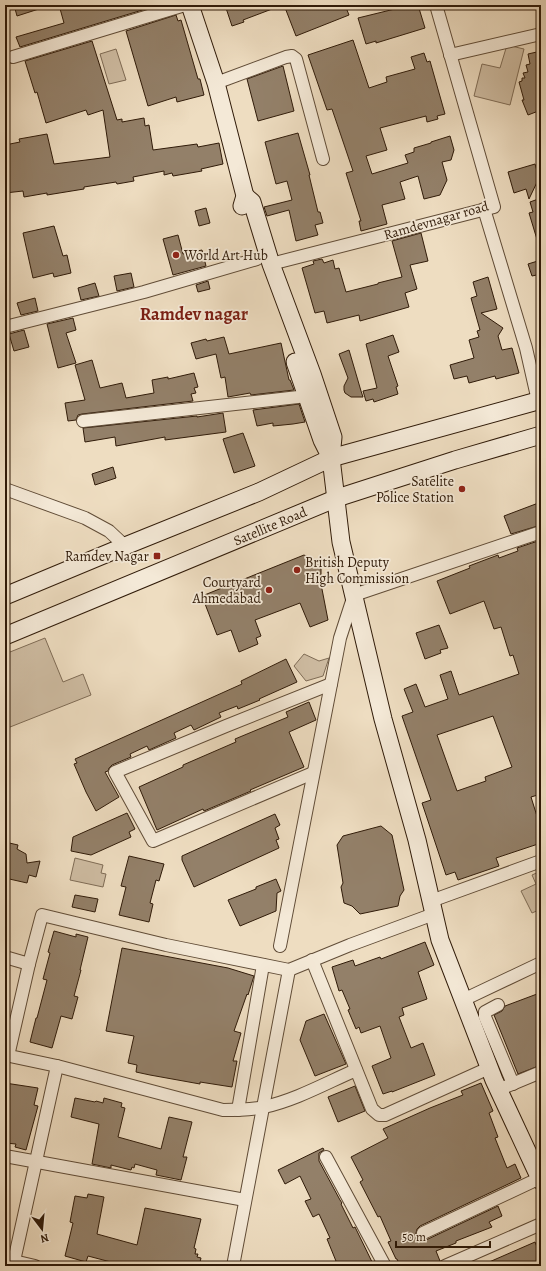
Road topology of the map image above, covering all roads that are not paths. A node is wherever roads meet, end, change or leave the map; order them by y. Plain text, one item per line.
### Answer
1 (185, 5) edge
2 (190, 5) edge
3 (436, 5) edge
4 (541, 34) edge
5 (450, 55) junction
6 (13, 57) dead end
7 (216, 83) junction
8 (323, 159) dead end
9 (484, 209) junction
10 (264, 262) junction
11 (5, 327) edge
12 (307, 396) junction
13 (540, 400) edge
14 (83, 421) dead end
15 (541, 435) edge
16 (331, 458) junction
17 (5, 489) edge
18 (337, 498) junction
19 (541, 532) edge
20 (125, 546) junction
21 (354, 595) junction
22 (5, 596) edge
23 (5, 636) edge
24 (331, 684) junction
25 (313, 773) junction
26 (541, 861) edge
27 (432, 908) junction
28 (280, 946) dead end
29 (5, 957) edge
30 (312, 960) junction
31 (541, 963) edge
32 (29, 964) junction
33 (263, 965) junction
34 (290, 970) junction
35 (463, 1000) junction
36 (498, 1005) dead end
37 (6, 1056) edge
38 (57, 1066) junction
39 (490, 1068) junction
40 (356, 1070) junction
41 (541, 1072) edge
42 (506, 1087) junction
43 (263, 1108) junction
44 (238, 1110) junction
45 (5, 1156) edge
46 (326, 1157) dead end
47 (35, 1162) junction
48 (540, 1179) edge
49 (245, 1200) junction
50 (541, 1224) edge
51 (423, 1233) dead end
52 (10, 1260) edge
53 (35, 1266) edge
54 (233, 1266) edge
55 (385, 1266) edge
56 (445, 1266) edge

1 - 6 street
2 - 7 street
3 - 5 street, Ramdevnagar road
4 - 5 street
5 - 9 street, Ramdevnagar road
7 - 8 street
7 - 10 street
9 - 10 street, Ramdevnagar road
9 - 13 street
10 - 11 street, Ramdevnagar road
10 - 12 street
10 - 16 street
12 - 14 street
12 - 16 street
13 - 16 street
15 - 18 street, Satellite Road
16 - 18 street
16 - 20 street
17 - 20 street
18 - 21 street
18 - 23 street, Satellite Road
19 - 21 street
20 - 22 street
21 - 24 street
21 - 27 street
24 - 25 street
24 - 25 street
25 - 28 street
26 - 27 street
27 - 30 street
27 - 35 street
29 - 32 street
30 - 34 street
30 - 40 street
31 - 35 street
32 - 33 street
32 - 37 street
33 - 34 street
33 - 44 street
34 - 43 street
35 - 39 street
36 - 42 street
37 - 38 street
38 - 44 street
38 - 47 street
39 - 40 street
39 - 42 street
40 - 43 street
41 - 42 street
42 - 48 street
43 - 44 street
43 - 49 street
45 - 47 street
46 - 55 street
47 - 49 street
47 - 52 street
48 - 51 street
49 - 54 street
50 - 56 street
52 - 53 street

